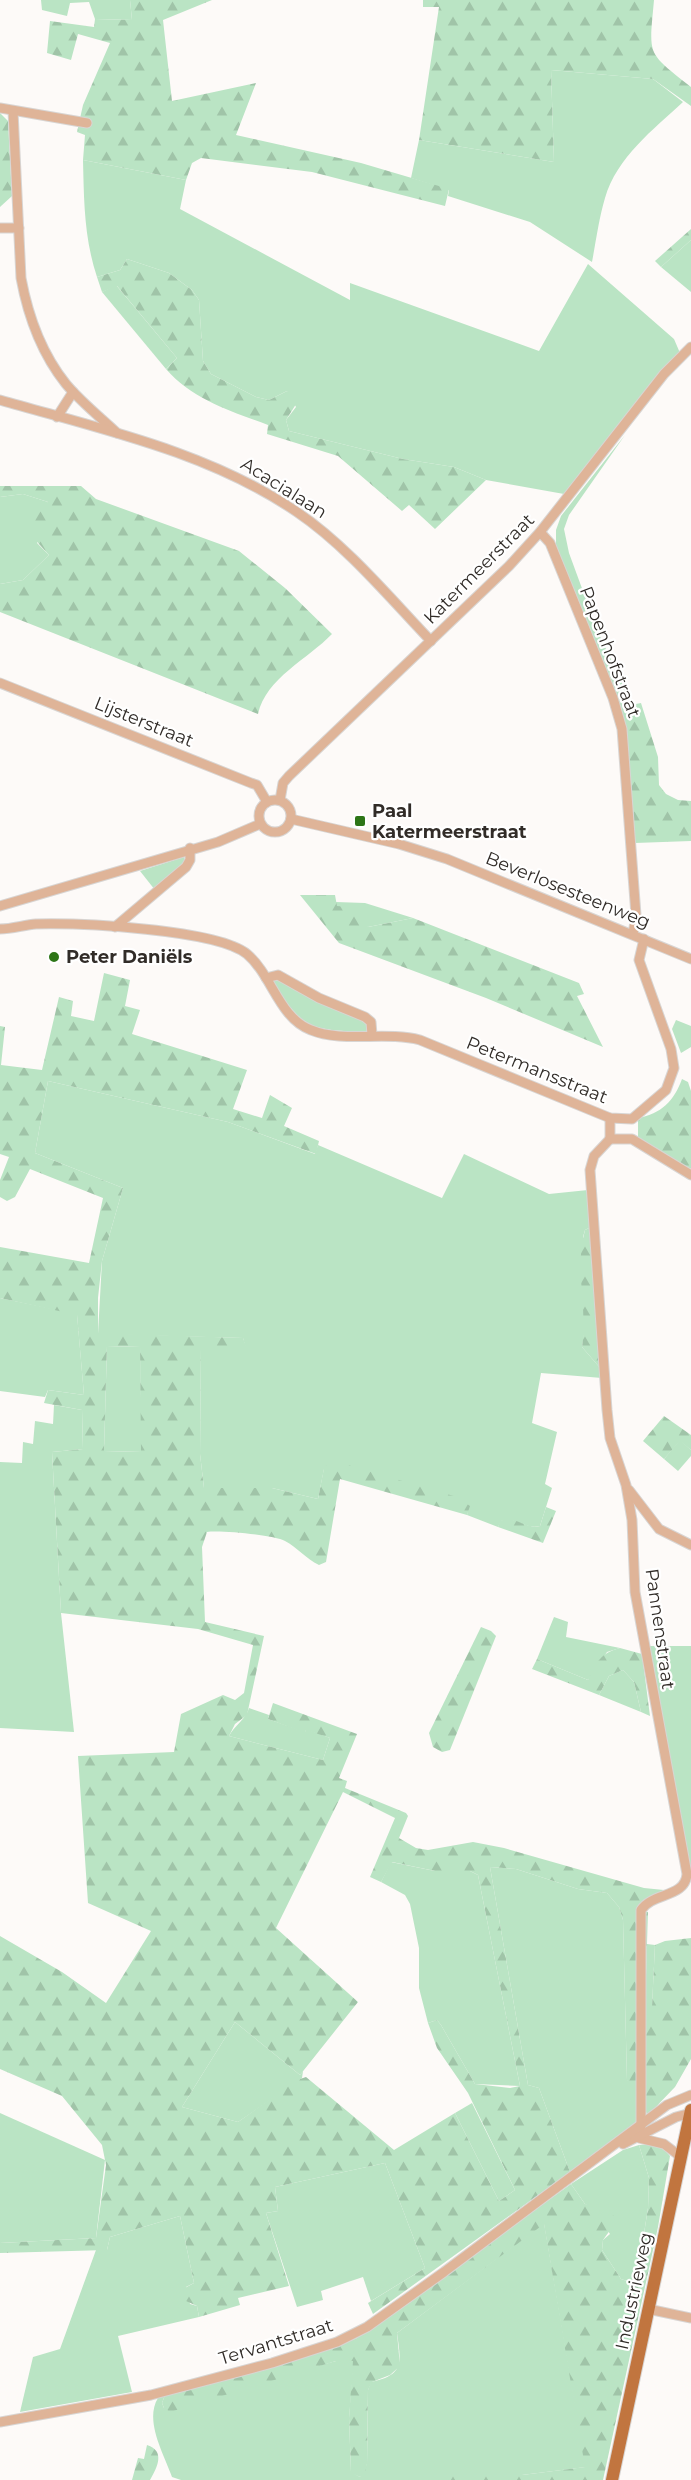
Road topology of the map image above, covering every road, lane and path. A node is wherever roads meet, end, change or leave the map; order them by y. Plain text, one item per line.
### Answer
1 (0, 108) edge
2 (13, 111) junction
3 (87, 123) dead end
4 (0, 228) edge
5 (19, 228) junction
6 (691, 347) edge
7 (73, 392) junction
8 (0, 400) edge
9 (57, 417) junction
10 (117, 433) junction
11 (540, 532) junction
12 (431, 641) junction
13 (0, 683) edge
14 (280, 800) junction
15 (267, 802) junction
16 (291, 819) junction
17 (260, 824) junction
18 (190, 848) junction
19 (0, 906) edge
20 (115, 927) junction
21 (0, 929) edge
22 (633, 934) junction
23 (644, 939) junction
24 (691, 959) edge
25 (266, 978) junction
26 (372, 1035) junction
27 (610, 1118) junction
28 (632, 1119) junction
29 (632, 1139) junction
30 (610, 1140) junction
31 (691, 1175) edge
32 (626, 1485) junction
33 (691, 1545) edge
34 (691, 2095) edge
35 (691, 2112) edge
36 (641, 2126) junction
37 (639, 2138) junction
38 (612, 2148) junction
39 (681, 2157) junction
40 (648, 2309) junction
41 (691, 2318) edge
42 (0, 2422) edge
43 (612, 2480) edge

1 - 2 street
2 - 3 street
2 - 5 street, Acacialaan
4 - 5 street
5 - 7 street, Acacialaan
6 - 11 street, Katermeerstraat
7 - 9 street
7 - 10 street, Acacialaan
8 - 9 street, Acacialaan
9 - 10 street, Acacialaan
10 - 12 street, Acacialaan
11 - 12 street, Katermeerstraat
11 - 22 street, Papenhofstraat
12 - 14 street, Katermeerstraat
13 - 15 street, Lijsterstraat
14 - 15 street
14 - 16 street
15 - 17 street
16 - 17 street
16 - 22 street, Beverlosesteenweg
17 - 18 street
18 - 19 street
18 - 20 street
20 - 21 street, Petermansstraat
20 - 25 street, Petermansstraat
22 - 23 street, Beverlosesteenweg
23 - 24 street, Beverlosesteenweg
23 - 28 street
25 - 26 street
25 - 26 street, Petermansstraat
26 - 27 street, Petermansstraat
27 - 28 street, Petermansstraat
27 - 30 street
28 - 29 street
29 - 30 street
29 - 31 street
30 - 32 street, Pannenstraat
32 - 33 street
32 - 36 street, Pannenstraat
34 - 36 street, Tervantstraat
35 - 37 street, Tervantstraat
35 - 39 main road, Industrieweg
36 - 38 street, Tervantstraat
37 - 38 street, Tervantstraat
37 - 39 street
38 - 42 street, Tervantstraat
39 - 40 main road, Industrieweg
40 - 41 street
40 - 43 main road, Industrieweg

